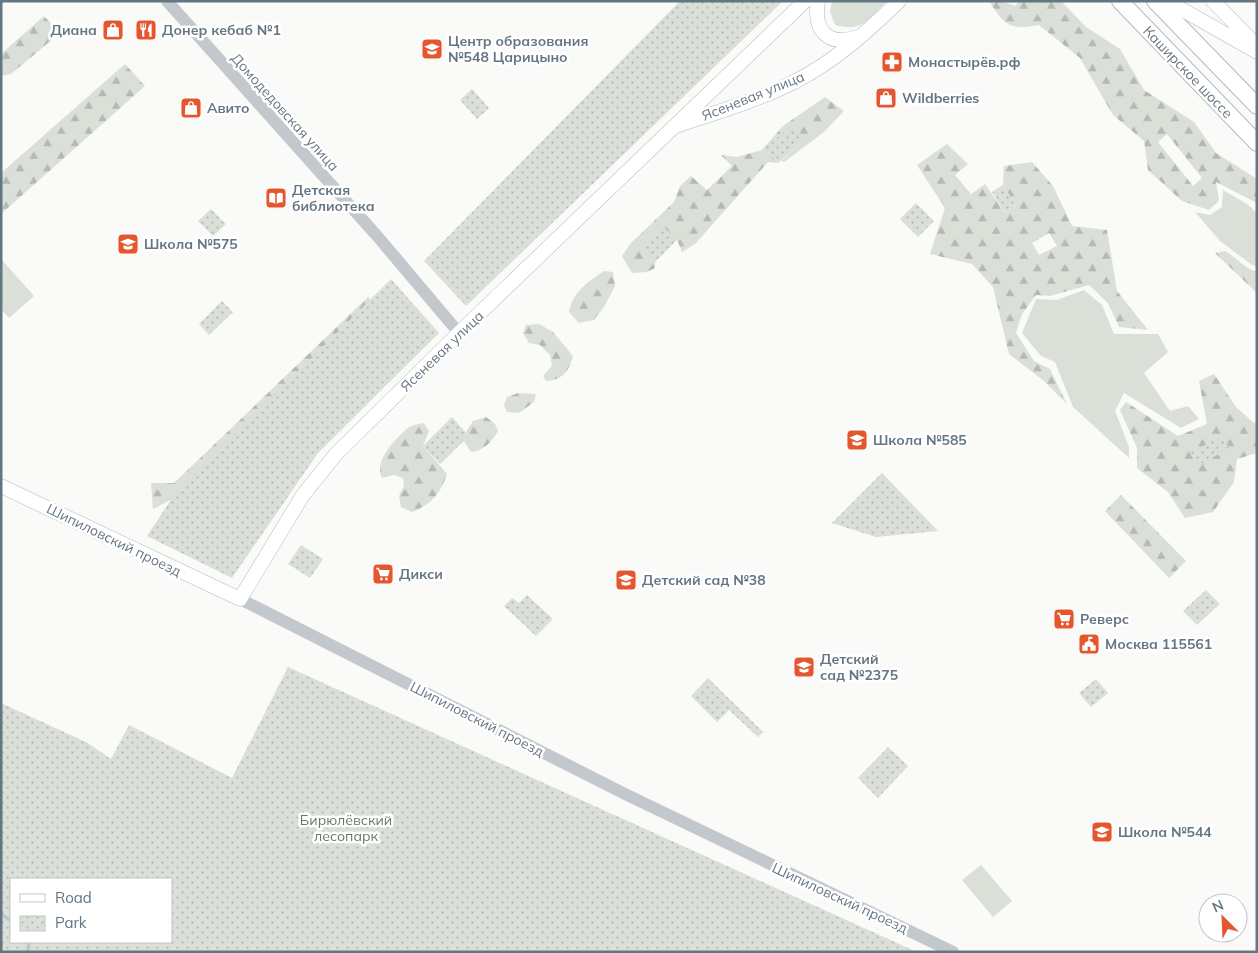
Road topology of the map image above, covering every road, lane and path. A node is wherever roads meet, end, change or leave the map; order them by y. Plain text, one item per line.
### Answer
1 (167, 1) edge
2 (805, 1) edge
3 (818, 1) edge
4 (900, 1) edge
5 (1120, 1) edge
6 (1155, 1) edge
7 (1167, 1) edge
8 (1213, 1) edge
9 (865, 34) junction
10 (1257, 46) edge
11 (1257, 52) edge
12 (1257, 106) edge
13 (673, 127) junction
14 (1257, 143) edge
15 (459, 333) junction
16 (1, 486) edge
17 (240, 599) junction
18 (953, 952) edge

1 - 15 street, Домодедовская улица
2 - 13 main road, Ясеневая улица
3 - 9 main road
4 - 9 main road, Ясеневая улица
5 - 14 main road, Каширское шоссе
6 - 12 main road, Каширское шоссе
7 - 11 main road
8 - 10 main road
9 - 13 main road, Ясеневая улица
13 - 15 main road, Ясеневая улица
15 - 17 main road, Ясеневая улица
16 - 17 main road, Шипиловский проезд
17 - 18 street, Шипиловский проезд

